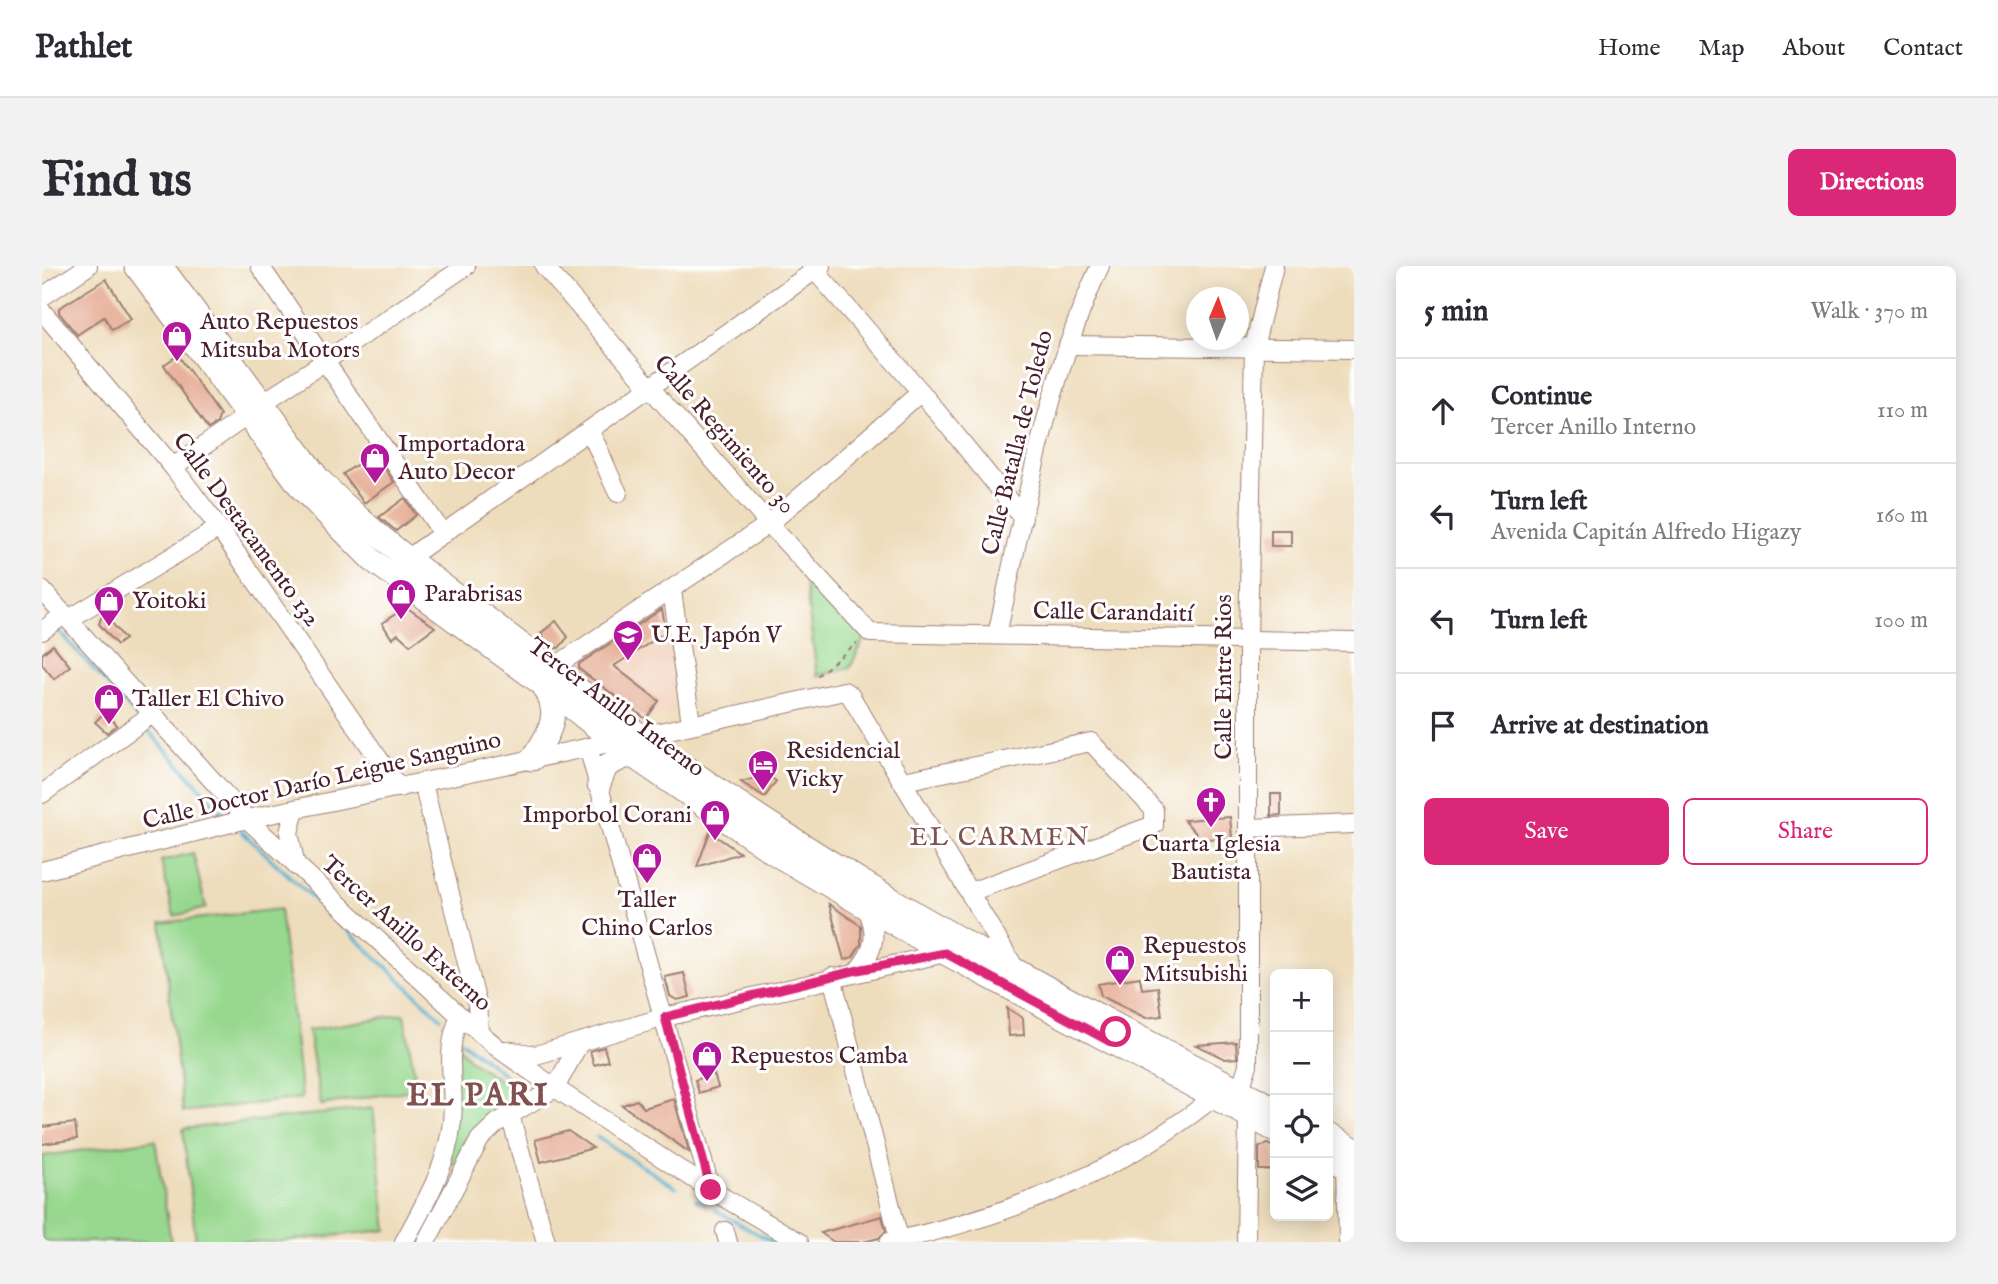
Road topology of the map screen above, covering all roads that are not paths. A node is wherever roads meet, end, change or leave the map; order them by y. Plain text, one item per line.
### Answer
1 (88, 266) edge
2 (136, 266) edge
3 (161, 266) edge
4 (260, 266) edge
5 (466, 266) edge
6 (544, 266) edge
7 (1274, 266) edge
8 (816, 267) edge
9 (1097, 267) edge
10 (156, 292) junction
11 (42, 297) edge
12 (42, 311) edge
13 (201, 321) junction
14 (1068, 345) junction
15 (1254, 347) junction
16 (1354, 349) edge
17 (326, 362) junction
18 (651, 388) junction
19 (921, 392) junction
20 (255, 410) junction
21 (590, 431) junction
22 (173, 467) junction
23 (618, 493) dead end
24 (1023, 518) junction
25 (769, 524) junction
26 (219, 528) junction
27 (443, 534) junction
28 (407, 559) junction
29 (372, 560) junction
30 (42, 590) edge
31 (672, 591) junction
32 (56, 623) edge
33 (870, 633) joint
34 (997, 635) junction
35 (1248, 640) junction
36 (1354, 642) edge
37 (543, 670) junction
38 (143, 721) junction
39 (691, 723) junction
40 (614, 742) junction
41 (638, 746) junction
42 (589, 747) junction
43 (532, 759) junction
44 (687, 768) junction
45 (904, 781) junction
46 (423, 783) junction
47 (599, 784) junction
48 (399, 788) junction
49 (42, 794) edge
50 (296, 809) junction
51 (243, 821) junction
52 (1354, 824) edge
53 (1248, 828) junction
54 (297, 868) junction
55 (42, 871) edge
56 (970, 892) junction
57 (866, 907) junction
58 (994, 947) junction
59 (945, 953) junction
60 (858, 970) junction
61 (832, 977) junction
62 (1046, 1008) junction
63 (1087, 1008) junction
64 (460, 1016) junction
65 (665, 1017) junction
66 (479, 1032) junction
67 (1109, 1041) junction
68 (1147, 1041) junction
69 (580, 1042) junction
70 (499, 1049) junction
71 (555, 1088) junction
72 (1240, 1090) junction
73 (1213, 1098) junction
74 (1270, 1105) edge
75 (510, 1115) junction
76 (1248, 1117) junction
77 (1270, 1128) edge
78 (1333, 1142) edge
79 (1345, 1160) edge
80 (711, 1190) junction
81 (896, 1241) edge
82 (404, 1242) edge
83 (426, 1242) edge
84 (546, 1242) edge
85 (799, 1242) edge
86 (1247, 1242) edge
87 (1349, 1242) edge

1 - 11 street
2 - 10 main road, Tercer Anillo Interno
3 - 13 main road, Tercer Anillo Interno
4 - 17 street
5 - 17 street
6 - 18 street, Calle Regimiento 30
7 - 15 street, Calle Entre Rios
8 - 18 street
8 - 19 street
9 - 14 street, Calle Batalla de Toledo
10 - 13 main road
10 - 20 main road, Tercer Anillo Interno
12 - 22 street, Calle Destacamento 132
13 - 20 main road, Tercer Anillo Interno
14 - 15 street
14 - 24 street, Calle Batalla de Toledo
15 - 16 street
15 - 35 street, Calle Entre Rios
17 - 20 street
17 - 27 street
18 - 21 street
18 - 25 street, Calle Regimiento 30
19 - 24 street
19 - 25 street
20 - 22 street
20 - 28 main road, Tercer Anillo Interno
20 - 29 main road, Tercer Anillo Interno
21 - 23 street
21 - 27 street
22 - 26 street, Calle Destacamento 132
24 - 34 street, Calle Batalla de Toledo
25 - 31 street
25 - 33 street, Calle Regimiento 30
26 - 32 street
26 - 48 street, Calle Destacamento 132
27 - 28 street
28 - 29 main road
28 - 37 main road, Tercer Anillo Interno
29 - 37 main road, Tercer Anillo Interno
30 - 32 street, Tercer Anillo Externo
31 - 37 street
31 - 39 street
32 - 38 street, Tercer Anillo Externo
33 - 34 street, Calle Carandaití
34 - 35 street, Calle Carandaití
35 - 36 street, Calle Carandaití
35 - 53 street, Calle Entre Rios
37 - 40 main road, Tercer Anillo Interno
37 - 41 main road, Tercer Anillo Interno
37 - 43 main road
38 - 49 street
38 - 51 street, Tercer Anillo Externo
39 - 41 street
39 - 45 street
40 - 41 main road, Tercer Anillo Interno
40 - 42 street, Calle Doctor Darío Leigue Sanguino
40 - 44 main road
41 - 44 main road, Tercer Anillo Interno
41 - 47 main road
41 - 57 main road, Tercer Anillo Interno
42 - 43 street, Calle Doctor Darío Leigue Sanguino
42 - 47 street
43 - 46 street, Calle Doctor Darío Leigue Sanguino
44 - 58 main road, Tercer Anillo Interno
45 - 56 street
45 - 56 street
46 - 48 street, Calle Doctor Darío Leigue Sanguino
46 - 66 street
47 - 65 street
48 - 50 street, Calle Doctor Darío Leigue Sanguino
50 - 51 street, Calle Doctor Darío Leigue Sanguino
50 - 54 street
51 - 54 street, Tercer Anillo Externo
51 - 55 street, Calle Doctor Darío Leigue Sanguino
52 - 53 street
53 - 72 street, Calle Entre Rios
54 - 64 street, Tercer Anillo Externo
56 - 58 street
57 - 59 main road, Tercer Anillo Interno
57 - 60 street
58 - 63 main road, Tercer Anillo Interno
59 - 60 street
59 - 62 main road, Tercer Anillo Interno
60 - 61 street
61 - 65 street
61 - 81 street
62 - 63 main road
62 - 67 main road, Tercer Anillo Interno
63 - 68 main road, Tercer Anillo Interno
64 - 66 street, Tercer Anillo Externo
64 - 82 street
65 - 69 street
65 - 80 street
66 - 70 street, Tercer Anillo Externo
67 - 68 main road
67 - 73 main road, Tercer Anillo Interno
68 - 72 main road, Tercer Anillo Interno
69 - 70 street
69 - 71 street
70 - 71 street, Tercer Anillo Externo
71 - 75 street
71 - 80 street, Tercer Anillo Externo
72 - 74 main road, Tercer Anillo Interno
73 - 76 main road, Tercer Anillo Interno
73 - 81 street
75 - 83 street
75 - 84 street
76 - 77 main road, Tercer Anillo Interno
76 - 86 street
78 - 79 main road
79 - 87 street
80 - 85 street, Tercer Anillo Externo

